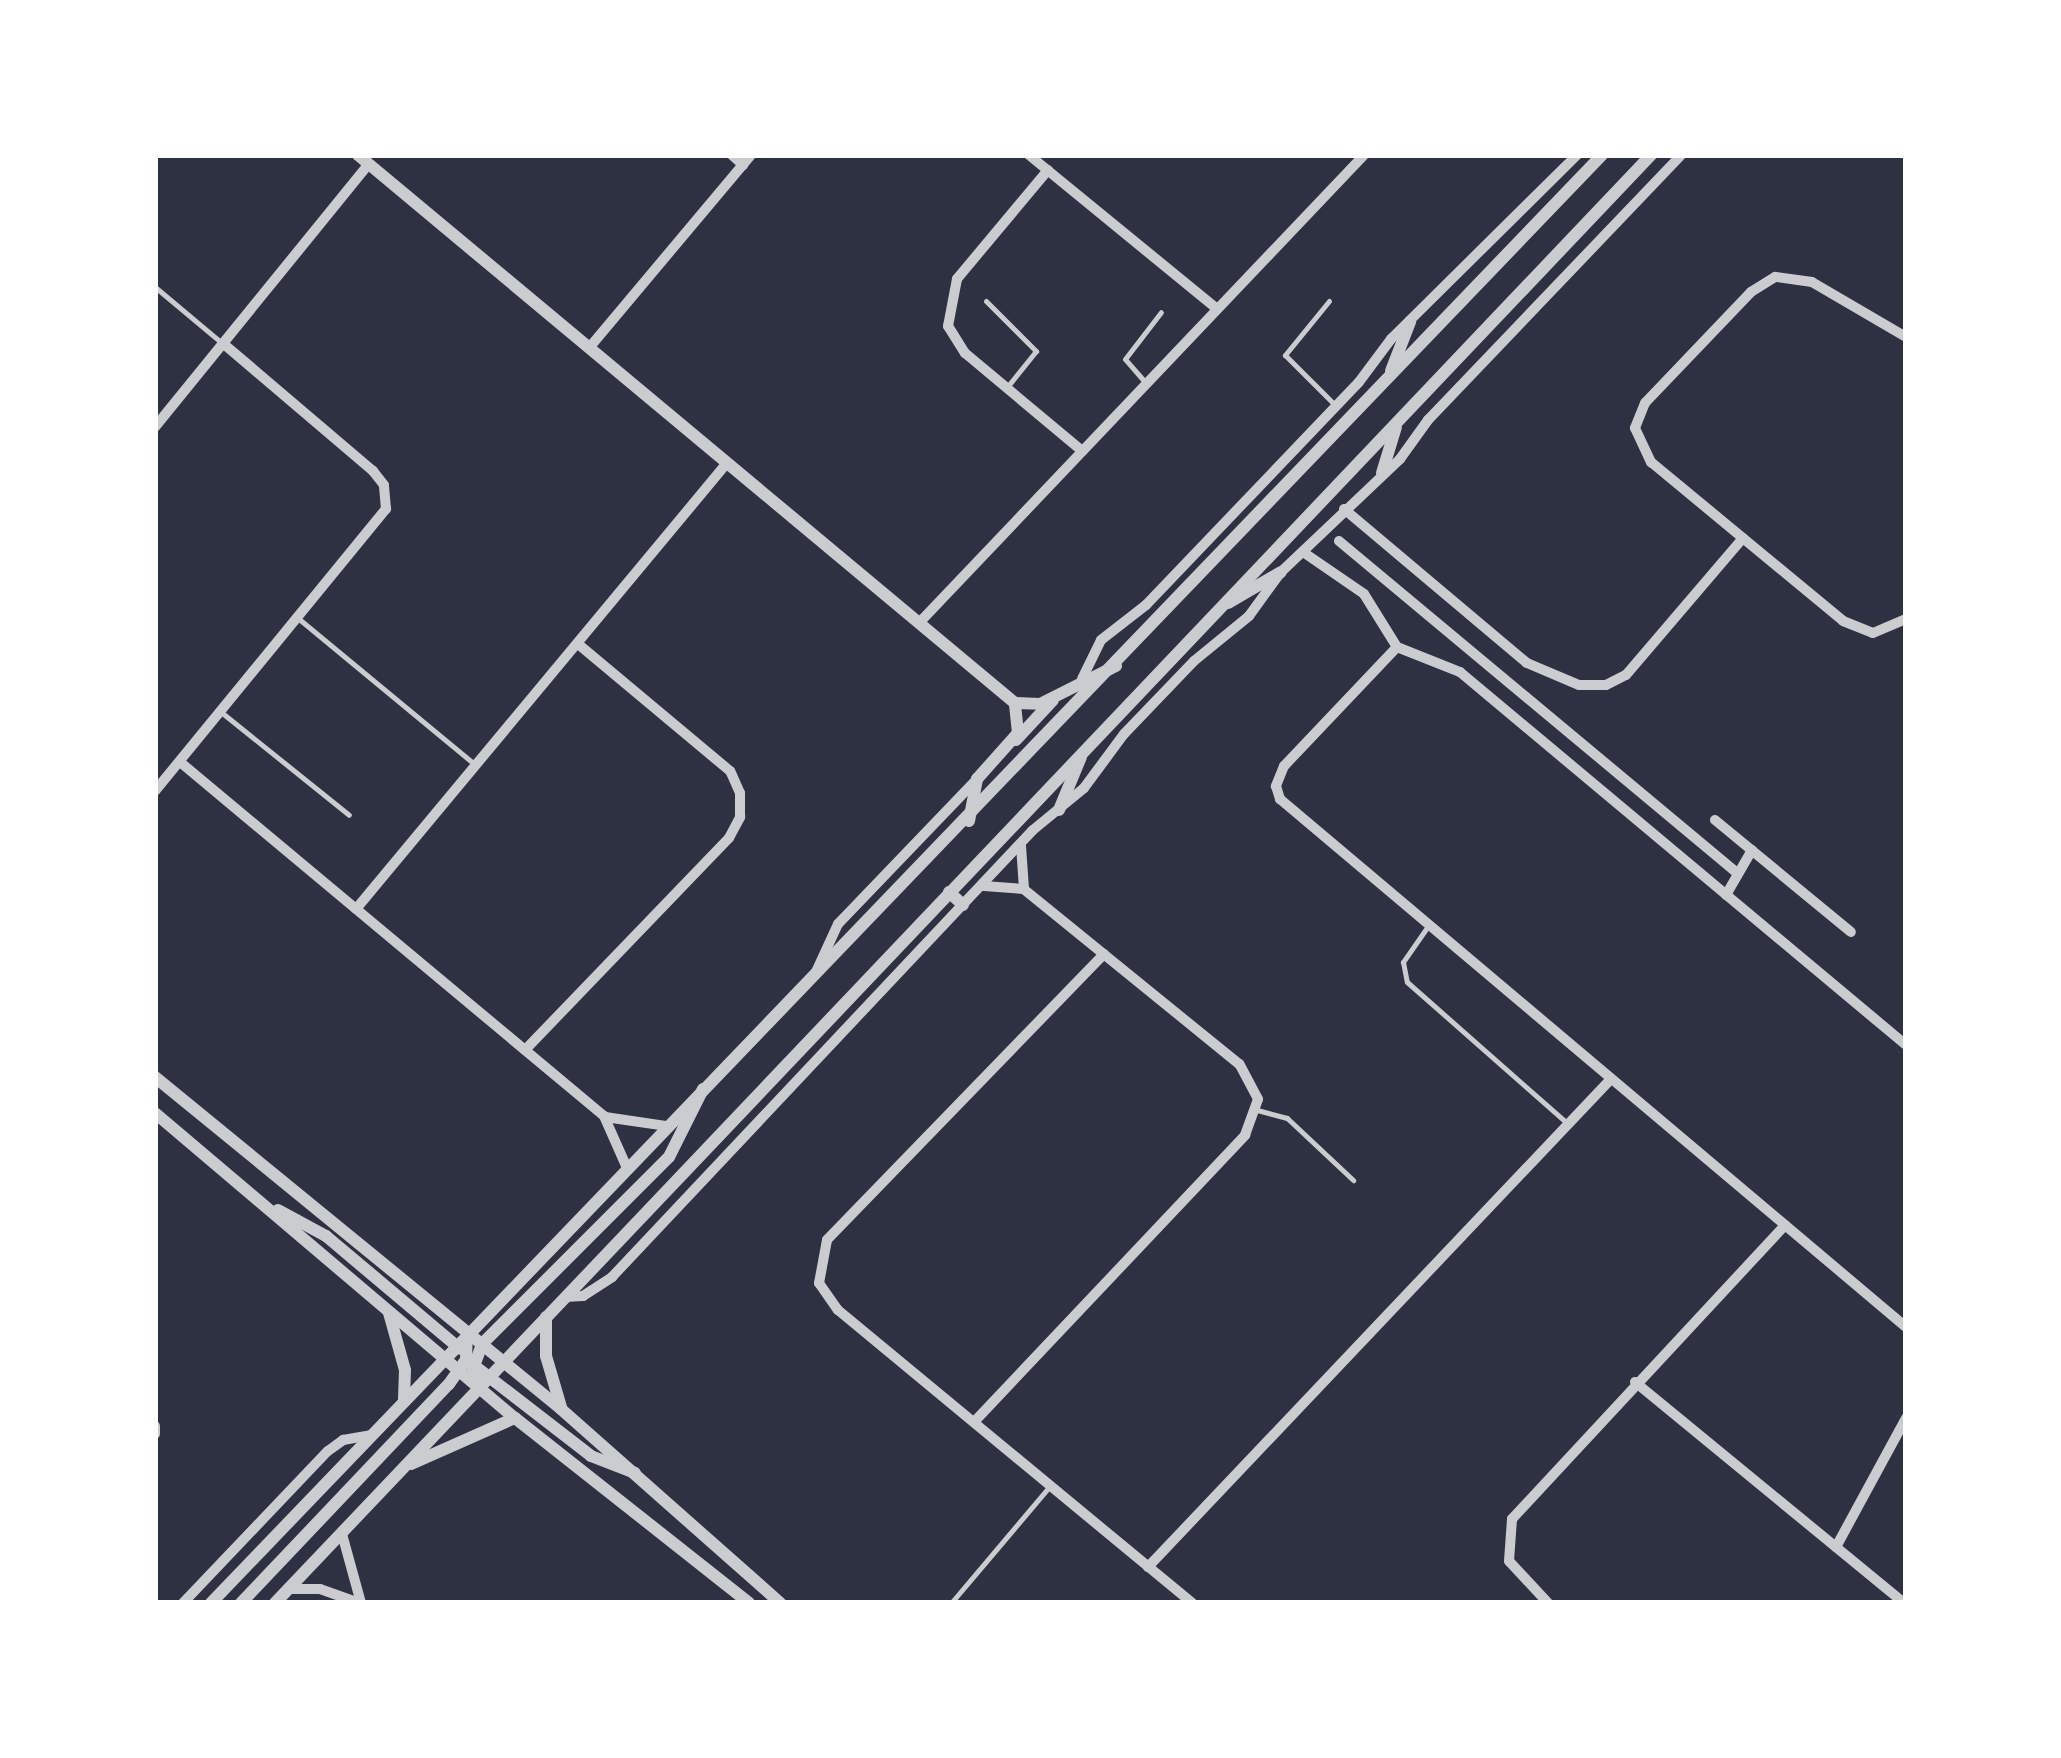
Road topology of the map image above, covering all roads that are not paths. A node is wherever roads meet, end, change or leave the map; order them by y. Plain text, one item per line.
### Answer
1 (732, 155) edge
2 (1029, 155) edge
3 (1364, 155) edge
4 (1576, 155) edge
5 (1602, 155) edge
6 (1650, 155) edge
7 (1681, 155) edge
8 (363, 160) edge
9 (747, 160) edge
10 (1048, 170) junction
11 (155, 287) edge
12 (986, 301) dead end
13 (1329, 301) dead end
14 (1217, 309) junction
15 (1161, 312) dead end
16 (1410, 322) junction
17 (1906, 337) edge
18 (224, 344) junction
19 (589, 348) junction
20 (1388, 379) junction
21 (1146, 383) junction
22 (1007, 388) junction
23 (1336, 406) junction
24 (1398, 421) junction
25 (155, 428) edge
26 (1082, 451) junction
27 (726, 463) junction
28 (1382, 473) junction
29 (1344, 509) junction
30 (1743, 538) junction
31 (1339, 542) dead end
32 (1304, 552) junction
33 (1281, 572) junction
34 (1213, 612) junction
35 (299, 619) junction
36 (1906, 619) edge
37 (919, 623) junction
38 (577, 643) junction
39 (1397, 647) junction
40 (1116, 666) junction
41 (1082, 678) junction
42 (1054, 698) junction
43 (1015, 703) junction
44 (221, 712) junction
45 (1015, 740) junction
46 (1084, 748) junction
47 (180, 762) junction
48 (476, 765) junction
49 (977, 779) junction
50 (155, 791) edge
51 (1059, 810) junction
52 (349, 815) dead end
53 (1715, 820) dead end
54 (969, 821) junction
55 (1022, 844) junction
56 (1752, 850) junction
57 (1736, 872) junction
58 (980, 888) junction
59 (1024, 889) junction
60 (949, 892) junction
61 (1726, 895) junction
62 (963, 905) junction
63 (356, 909) junction
64 (1428, 926) junction
65 (1851, 932) dead end
66 (1104, 954) junction
67 (815, 974) junction
68 (1906, 1045) edge
69 (524, 1050) junction
70 (155, 1078) edge
71 (1611, 1079) junction
72 (704, 1084) junction
73 (1258, 1110) junction
74 (155, 1113) edge
75 (604, 1116) junction
76 (1568, 1124) junction
77 (667, 1126) junction
78 (627, 1168) junction
79 (1353, 1180) dead end
80 (267, 1205) junction
81 (1785, 1225) junction
82 (564, 1297) junction
83 (388, 1310) junction
84 (546, 1317) junction
85 (1906, 1327) edge
86 (467, 1332) junction
87 (454, 1345) junction
88 (443, 1357) junction
89 (471, 1358) junction
90 (502, 1362) junction
91 (492, 1373) junction
92 (1634, 1382) junction
93 (478, 1387) junction
94 (404, 1399) junction
95 (562, 1409) junction
96 (515, 1418) junction
97 (1906, 1418) edge
98 (974, 1422) junction
99 (155, 1426) edge
100 (155, 1434) edge
101 (371, 1434) junction
102 (405, 1467) junction
103 (638, 1474) junction
104 (1050, 1486) junction
105 (342, 1534) junction
106 (1836, 1547) junction
107 (1148, 1567) junction
108 (289, 1589) junction
109 (183, 1603) edge
110 (211, 1603) edge
111 (242, 1603) edge
112 (275, 1603) edge
113 (360, 1603) edge
114 (748, 1603) edge
115 (780, 1603) edge
116 (951, 1603) edge
117 (1192, 1603) edge
118 (1548, 1603) edge
119 (1904, 1603) edge

1 - 9 street
2 - 10 street
3 - 14 street
4 - 16 street
5 - 20 street
6 - 24 street
7 - 28 street
8 - 18 street
8 - 19 street
9 - 19 street
10 - 14 street
10 - 22 street
11 - 18 lane
12 - 22 lane
13 - 23 lane
14 - 21 street
15 - 21 lane
16 - 20 street
16 - 23 street
17 - 30 street
18 - 25 street
18 - 35 street
19 - 27 street
20 - 40 street
21 - 26 street
22 - 26 street
23 - 41 street
24 - 28 street
24 - 34 street
26 - 37 street
27 - 37 street
27 - 38 street
28 - 29 street
29 - 30 street
29 - 32 street
30 - 36 street
31 - 57 street
32 - 33 street
32 - 39 street
33 - 34 street
33 - 51 street
34 - 46 street
35 - 44 street
35 - 48 lane
37 - 43 street
38 - 48 street
38 - 69 street
39 - 61 street
39 - 64 street
40 - 41 street
40 - 54 street
41 - 42 street
42 - 43 street
42 - 45 street
43 - 45 street
44 - 47 street
44 - 52 lane
45 - 49 street
46 - 51 street
46 - 60 street
47 - 50 street
47 - 63 street
48 - 63 street
49 - 54 street
49 - 67 street
51 - 55 street
53 - 56 street
54 - 67 street
55 - 58 street
55 - 59 street
56 - 57 street
56 - 65 street
57 - 61 street
58 - 59 street
58 - 62 street
59 - 66 street
60 - 62 street
60 - 82 street
61 - 68 street
62 - 82 street
63 - 69 street
64 - 71 street
64 - 76 lane
66 - 73 street
66 - 98 street
67 - 72 street
69 - 75 street
70 - 86 street
71 - 76 street
71 - 81 street
72 - 77 street
72 - 89 street
73 - 79 lane
73 - 98 street
74 - 80 street
75 - 77 street
75 - 78 street
76 - 107 street
77 - 78 street
78 - 86 street
80 - 83 street
80 - 87 street
81 - 85 street
81 - 92 street
82 - 84 street
83 - 88 street
83 - 94 street
84 - 90 street
84 - 95 street
86 - 87 street
86 - 89 street
87 - 88 street
87 - 89 street
88 - 89 street
88 - 94 street
89 - 90 street
89 - 91 street
89 - 93 street
89 - 111 street
90 - 91 street
90 - 95 street
91 - 93 street
91 - 103 street
92 - 106 street
92 - 118 street
93 - 96 street
93 - 102 street
94 - 101 street
95 - 103 street
96 - 102 street
96 - 114 street
97 - 106 street
98 - 104 street
99 - 100 street
101 - 109 street
101 - 110 street
102 - 105 street
103 - 115 street
104 - 107 street
104 - 116 lane
105 - 108 street
105 - 113 street
106 - 119 street
107 - 117 street
108 - 112 street
108 - 113 street

